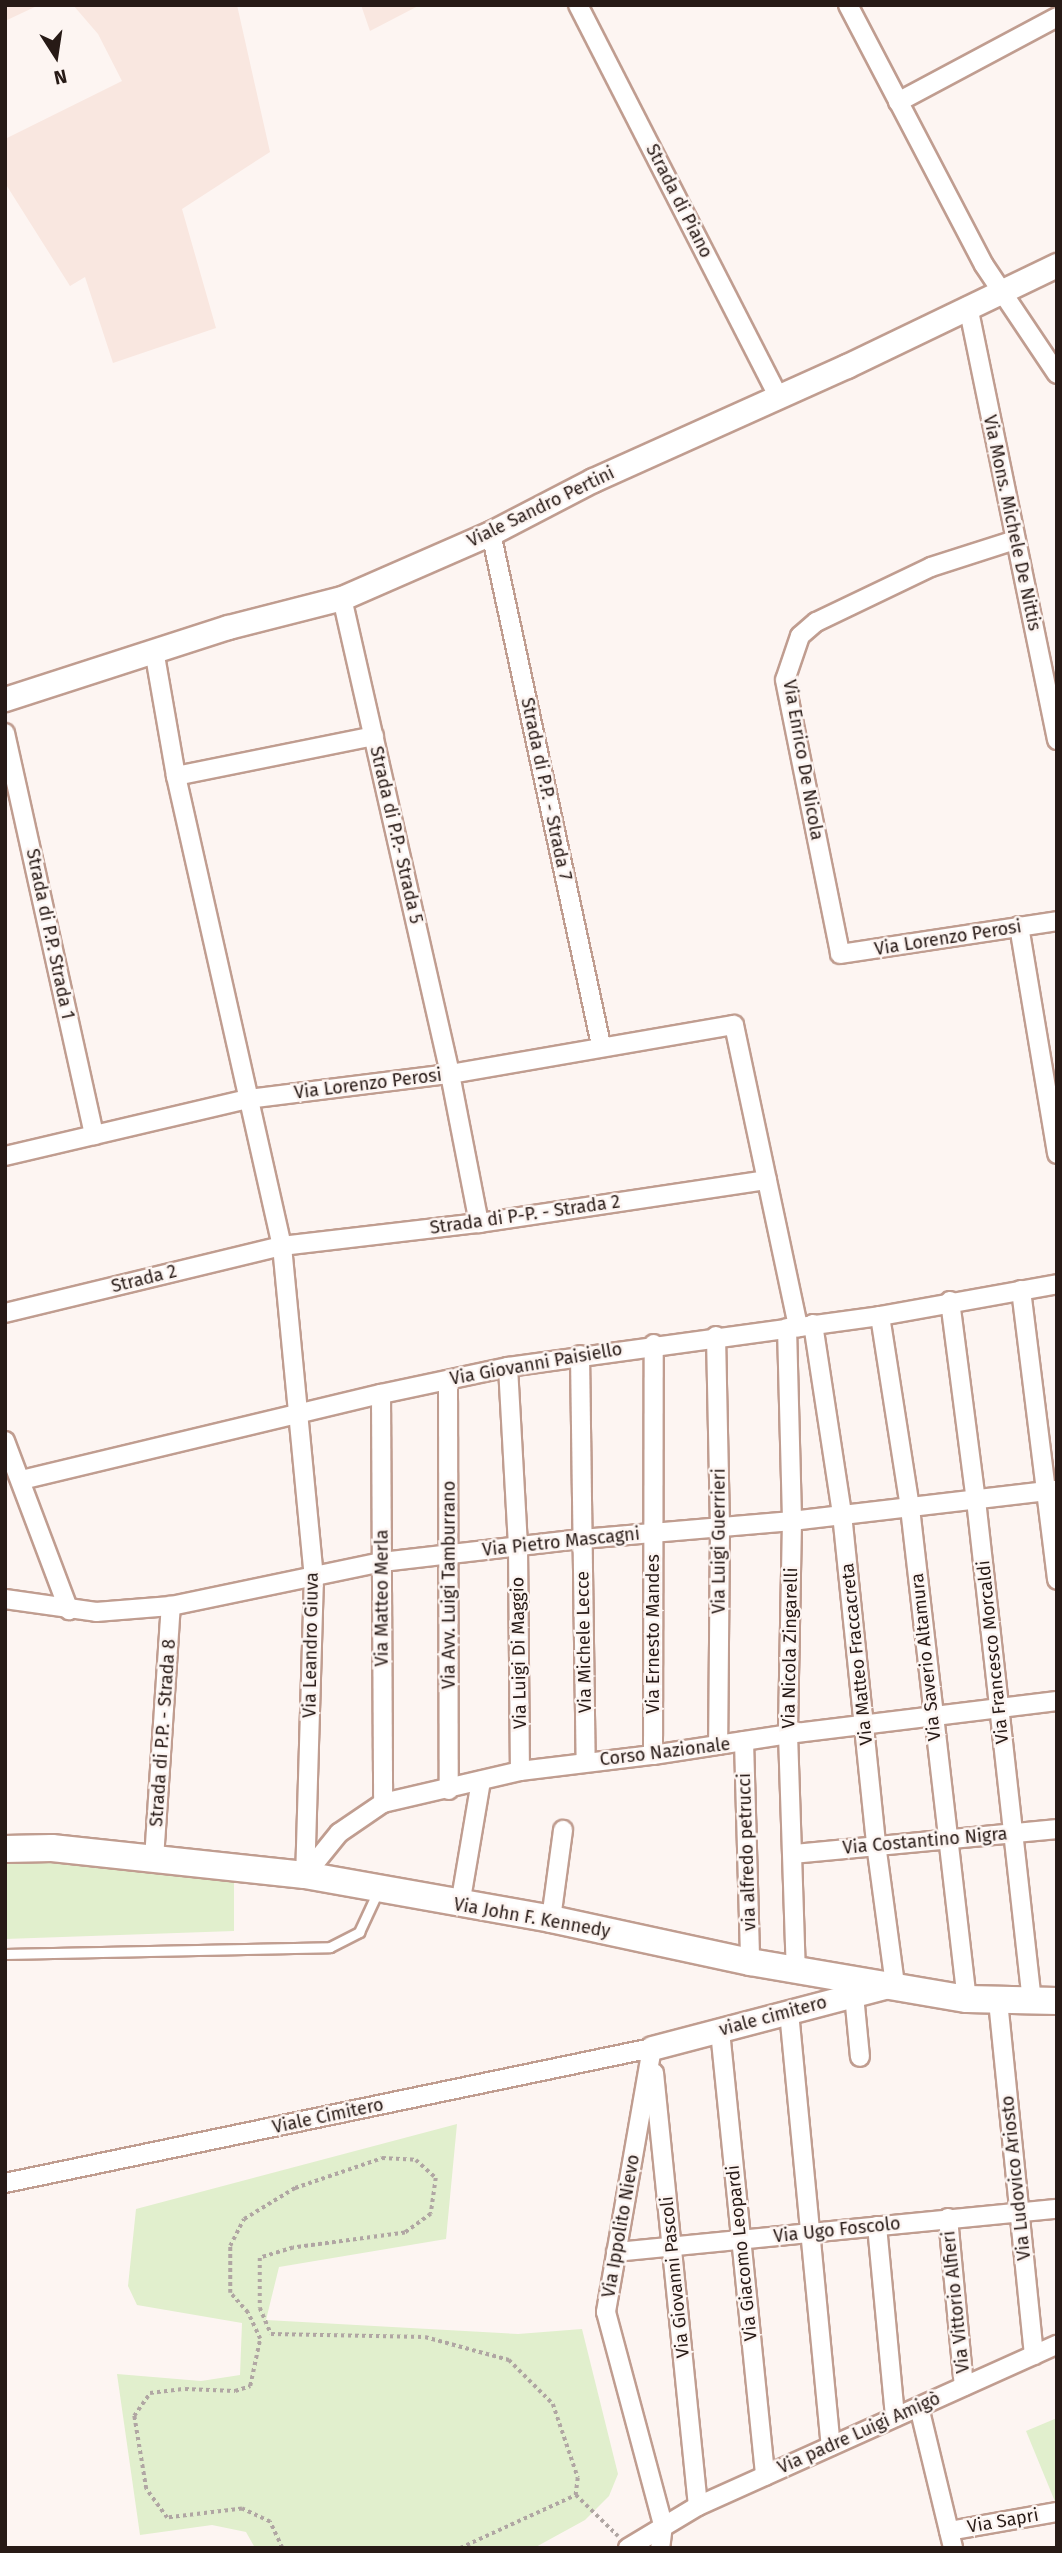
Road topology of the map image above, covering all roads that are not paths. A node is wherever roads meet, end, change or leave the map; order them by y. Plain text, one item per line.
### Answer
1 (578, 5) edge
2 (848, 5) edge
3 (1057, 17) edge
4 (898, 102) junction
5 (1055, 269) edge
6 (1003, 291) junction
7 (968, 306) junction
8 (1057, 374) edge
9 (779, 397) junction
10 (491, 533) junction
11 (1015, 540) junction
12 (342, 597) junction
13 (154, 650) junction
14 (5, 699) edge
15 (5, 733) edge
16 (374, 736) junction
17 (1057, 740) edge
18 (176, 776) junction
19 (1057, 921) edge
20 (1019, 926) junction
21 (840, 954) joint
22 (601, 1045) junction
23 (450, 1074) junction
24 (248, 1099) junction
25 (94, 1135) junction
26 (1056, 1145) edge
27 (5, 1156) edge
28 (767, 1180) junction
29 (479, 1223) junction
30 (282, 1246) junction
31 (1057, 1284) edge
32 (1021, 1290) junction
33 (950, 1301) junction
34 (5, 1312) edge
35 (880, 1316) junction
36 (799, 1326) junction
37 (716, 1336) junction
38 (654, 1344) junction
39 (580, 1355) junction
40 (508, 1367) junction
41 (448, 1380) junction
42 (381, 1394) junction
43 (299, 1415) junction
44 (5, 1441) edge
45 (22, 1480) junction
46 (1051, 1490) edge
47 (976, 1500) junction
48 (910, 1508) junction
49 (842, 1514) junction
50 (783, 1522) junction
51 (720, 1528) junction
52 (653, 1532) junction
53 (582, 1539) junction
54 (518, 1547) junction
55 (450, 1554) junction
56 (382, 1562) junction
57 (314, 1577) junction
58 (1057, 1580) edge
59 (5, 1599) edge
60 (171, 1606) junction
61 (69, 1610) junction
62 (1057, 1701) edge
63 (1000, 1710) junction
64 (932, 1718) junction
65 (864, 1727) junction
66 (788, 1734) junction
67 (744, 1741) junction
68 (718, 1745) junction
69 (653, 1755) junction
70 (586, 1762) junction
71 (520, 1771) junction
72 (481, 1781) junction
73 (449, 1790) junction
74 (383, 1803) junction
75 (1057, 1829) edge
76 (563, 1830) dead end
77 (1014, 1833) junction
78 (946, 1838) junction
79 (876, 1844) junction
80 (5, 1849) edge
81 (793, 1854) junction
82 (154, 1859) junction
83 (305, 1875) junction
84 (379, 1890) junction
85 (460, 1905) junction
86 (551, 1919) junction
87 (5, 1954) edge
88 (750, 1962) junction
89 (796, 1969) junction
90 (895, 1984) junction
91 (854, 1995) junction
92 (967, 1999) junction
93 (998, 2001) junction
94 (1044, 2002) edge
95 (789, 2012) junction
96 (720, 2031) junction
97 (652, 2048) junction
98 (860, 2057) dead end
99 (5, 2183) edge
100 (1057, 2209) edge
101 (1020, 2212) junction
102 (948, 2218) junction
103 (877, 2226) junction
104 (812, 2232) junction
105 (741, 2239) junction
106 (671, 2247) junction
107 (617, 2252) junction
108 (1057, 2345) edge
109 (1034, 2355) junction
110 (964, 2386) junction
111 (919, 2407) junction
112 (895, 2417) junction
113 (831, 2446) junction
114 (765, 2476) junction
115 (698, 2506) junction
116 (1057, 2512) edge
117 (663, 2525) junction
118 (951, 2539) edge
119 (629, 2548) edge
120 (660, 2548) edge

1 - 9 street, Strada di Piano
2 - 4 street
3 - 4 street
4 - 6 street
5 - 6 street, Viale Sandro Pertini
6 - 7 street, Viale Sandro Pertini
6 - 8 street
7 - 9 street, Viale Sandro Pertini
7 - 11 street, Via Mons. Michele De Nittis
9 - 10 street, Viale Sandro Pertini
10 - 12 street, Viale Sandro Pertini
10 - 22 street, Strada di P.P. - Strada 7
11 - 17 street, Via Mons. Michele De Nittis
11 - 21 street, Via Enrico De Nicola
12 - 13 street, Viale Sandro Pertini
12 - 16 street, Strada di P.P.- Strada 5
13 - 14 street, Viale Sandro Pertini
13 - 18 street, Via Leandro Giuva
15 - 25 street, Strada di P.P. Strada 1
16 - 18 street
16 - 23 street, Strada di P.P.- Strada 5
18 - 24 street, Via Leandro Giuva
19 - 20 street, Via Lorenzo Perosi
20 - 21 street, Via Lorenzo Perosi
20 - 26 street
22 - 23 street, Via Lorenzo Perosi
22 - 28 street, Via Lorenzo Perosi
23 - 24 street, Via Lorenzo Perosi
23 - 29 street, Strada di P.P.- Strada 5
24 - 25 street, Via Lorenzo Perosi
24 - 30 street, Via Leandro Giuva
25 - 27 street, Via Lorenzo Perosi
28 - 29 street, Strada di P-P. - Strada 2
28 - 36 street
29 - 30 street, Strada di P-P. - Strada 2
30 - 34 street, Strada 2
30 - 43 street, Via Leandro Giuva
31 - 32 street, Via Giovanni Paisiello
32 - 33 street, Via Giovanni Paisiello
32 - 46 street
33 - 35 street, Via Giovanni Paisiello
33 - 47 street, Via Francesco Morcaldi
35 - 36 street, Via Giovanni Paisiello
35 - 48 street, Via Saverio Altamura
36 - 37 street, Via Giovanni Paisiello
36 - 49 street, Via Matteo Fraccacreta
36 - 50 street, Via Nicola Zingarelli
37 - 38 street, Via Giovanni Paisiello
37 - 51 street, Via Luigi Guerrieri
38 - 39 street, Via Giovanni Paisiello
38 - 52 street, Via Ernesto Mandes
39 - 40 street, Via Giovanni Paisiello
39 - 53 street, Via Michele Lecce
40 - 41 street, Via Giovanni Paisiello
40 - 54 street, Via Luigi Di Maggio
41 - 42 street, Via Giovanni Paisiello
41 - 55 street, Via Avv. Luigi Tamburrano
42 - 43 street, Via Giovanni Paisiello
42 - 56 street, Via Matteo Merla
43 - 45 street, Via Giovanni Paisiello
43 - 57 street, Via Leandro Giuva
44 - 45 street
45 - 61 street
46 - 47 street, Via Pietro Mascagni
46 - 58 street
47 - 48 street, Via Pietro Mascagni
47 - 63 street, Via Francesco Morcaldi
48 - 49 street, Via Pietro Mascagni
48 - 64 street, Via Saverio Altamura
49 - 50 street, Via Pietro Mascagni
49 - 65 street, Via Matteo Fraccacreta
50 - 51 street, Via Pietro Mascagni
50 - 66 street, Via Nicola Zingarelli
51 - 52 street, Via Pietro Mascagni
51 - 68 street, Via Luigi Guerrieri
52 - 53 street, Via Pietro Mascagni
52 - 69 street, Via Ernesto Mandes
53 - 54 street, Via Pietro Mascagni
53 - 70 street, Via Michele Lecce
54 - 55 street, Via Pietro Mascagni
54 - 71 street, Via Luigi Di Maggio
55 - 56 street, Via Pietro Mascagni
55 - 73 street, Via Avv. Luigi Tamburrano
56 - 57 street, Via Pietro Mascagni
56 - 74 street, Via Matteo Merla
57 - 60 street, Via Pietro Mascagni
57 - 83 street, Via Leandro Giuva
59 - 61 street, Via Pietro Mascagni
60 - 61 street, Via Pietro Mascagni
60 - 82 street, Strada di P.P. - Strada 8
62 - 63 street, Corso Nazionale
63 - 64 street, Corso Nazionale
63 - 77 street, Via Francesco Morcaldi
64 - 65 street, Corso Nazionale
64 - 78 street, Via Saverio Altamura
65 - 66 street, Corso Nazionale
65 - 79 street, Via Matteo Fraccacreta
66 - 67 street, Corso Nazionale
66 - 81 street, Via Nicola Zingarelli
67 - 68 street, Corso Nazionale
67 - 88 street, via alfredo petrucci
68 - 69 street, Corso Nazionale
69 - 70 street, Corso Nazionale
70 - 71 street, Corso Nazionale
71 - 72 street, Corso Nazionale
72 - 73 street, Corso Nazionale
72 - 85 street
73 - 74 street, Corso Nazionale
74 - 83 street, Corso Nazionale
75 - 77 street, Via Costantino Nigra
76 - 86 street
77 - 78 street, Via Costantino Nigra
77 - 94 street, Via Francesco Morcaldi
78 - 79 street, Via Costantino Nigra
78 - 92 street, Via Saverio Altamura
79 - 81 street, Via Costantino Nigra
79 - 90 street, Via Matteo Fraccacreta
80 - 82 main road, Via John F. Kennedy
81 - 89 street, Via Nicola Zingarelli
82 - 83 main road, Via John F. Kennedy
83 - 84 main road, Via John F. Kennedy
84 - 85 main road, Via John F. Kennedy
84 - 87 lane
85 - 86 main road, Via John F. Kennedy
86 - 88 main road, Via John F. Kennedy
88 - 89 main road, Via John F. Kennedy
89 - 90 main road, Via John F. Kennedy
90 - 91 street, viale cimitero
90 - 92 main road, Via John F. Kennedy
91 - 95 street, viale cimitero
91 - 98 street
92 - 93 main road, Via John F. Kennedy
93 - 94 main road, Via John F. Kennedy
93 - 101 street, Via Ludovico Ariosto
95 - 96 street, viale cimitero
95 - 104 street
96 - 97 street, viale cimitero
96 - 105 street, Via Giacomo Leopardi
97 - 99 street, Viale Cimitero
97 - 106 street, Via Giovanni Pascoli
97 - 107 street, Via Ippolito Nievo
100 - 101 street, Via Ugo Foscolo
101 - 102 street, Via Ugo Foscolo
101 - 109 street, Via Ludovico Ariosto
102 - 103 street, Via Ugo Foscolo
102 - 110 street, Via Vittorio Alfieri
103 - 104 street, Via Ugo Foscolo
103 - 112 street
104 - 105 street, Via Ugo Foscolo
104 - 113 street
105 - 106 street, Via Ugo Foscolo
105 - 114 street, Via Giacomo Leopardi
106 - 107 street, Via Ugo Foscolo
106 - 115 street, Via Giovanni Pascoli
107 - 117 street, Via Ippolito Nievo
108 - 109 street, Via padre Luigi Amigò
109 - 110 street, Via padre Luigi Amigò
110 - 111 street, Via padre Luigi Amigò
111 - 112 street, Via padre Luigi Amigò
111 - 118 street
112 - 113 street, Via padre Luigi Amigò
113 - 114 street, Via padre Luigi Amigò
114 - 115 street, Via padre Luigi Amigò
115 - 117 street, Via padre Luigi Amigò
116 - 118 street, Via Sapri
117 - 119 street, Via padre Luigi Amigò
117 - 120 street

